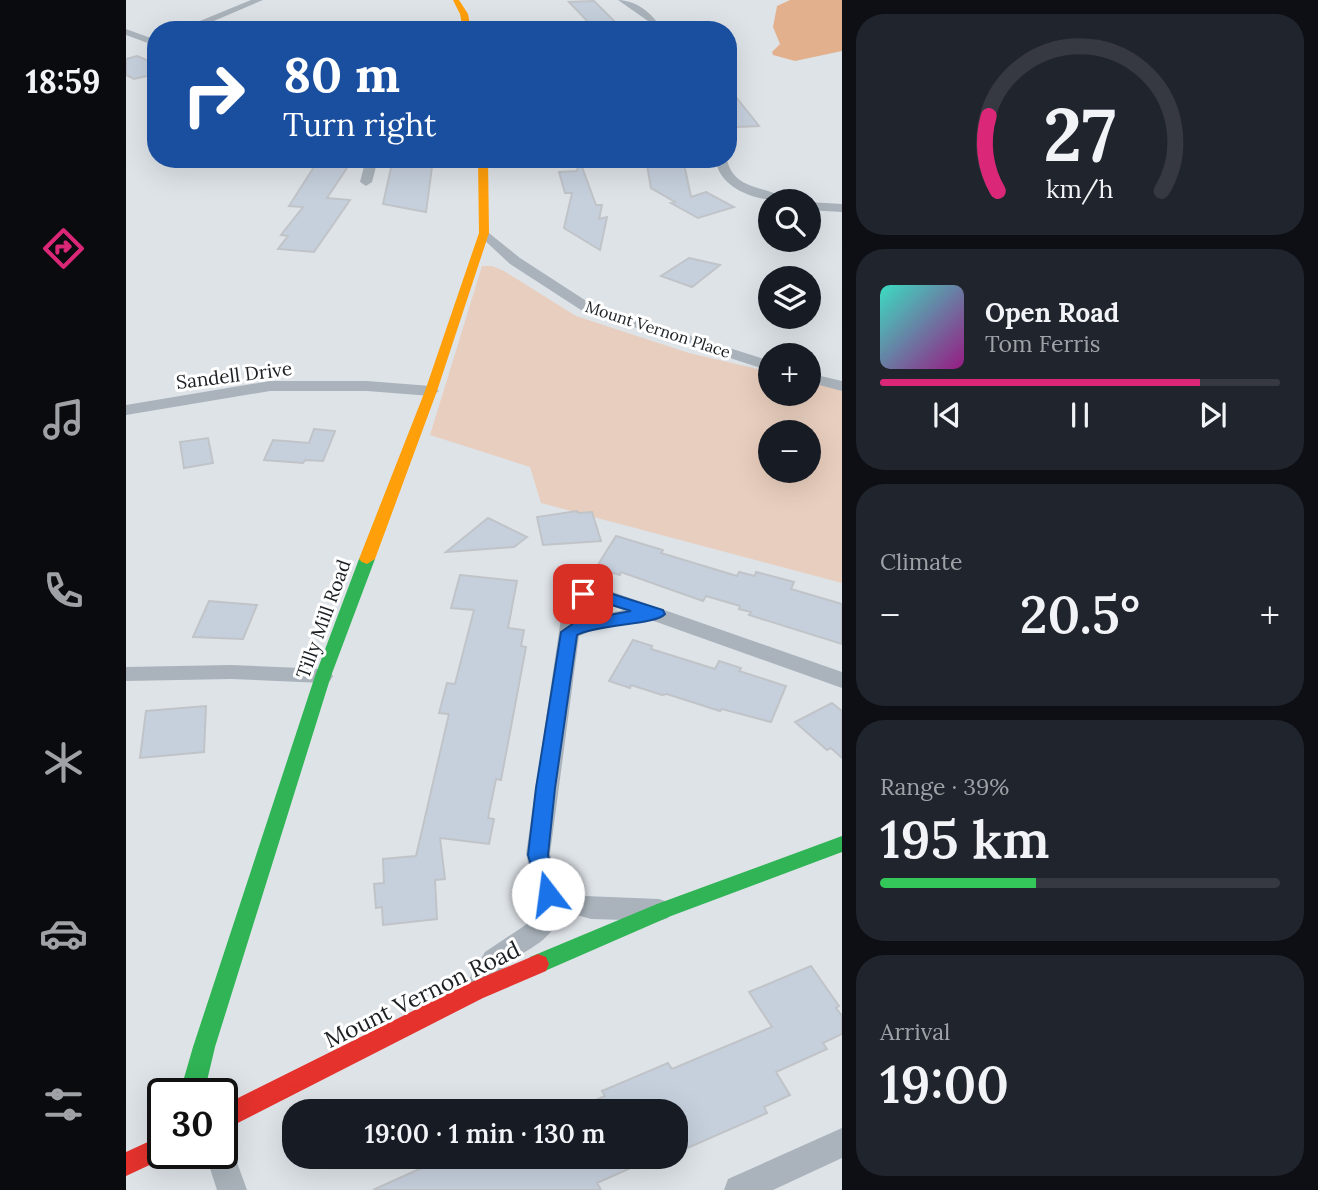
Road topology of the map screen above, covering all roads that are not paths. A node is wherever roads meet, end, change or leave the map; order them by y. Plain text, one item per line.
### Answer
1 (258, 0) edge
2 (456, 0) edge
3 (622, 0) edge
4 (211, 21) edge
5 (465, 21) edge
6 (654, 21) edge
7 (126, 32) edge
8 (147, 37) edge
9 (370, 168) edge
10 (483, 168) edge
11 (723, 168) edge
12 (366, 182) dead end
13 (758, 192) edge
14 (821, 207) edge
15 (842, 208) edge
16 (484, 233) junction
17 (758, 362) edge
18 (821, 380) edge
19 (842, 386) edge
20 (431, 391) junction
21 (126, 410) edge
22 (649, 611) junction
23 (570, 632) junction
24 (126, 674) edge
25 (323, 676) junction
26 (842, 680) edge
27 (842, 844) edge
28 (548, 894) junction
29 (664, 910) junction
30 (475, 990) junction
31 (196, 1078) edge
32 (238, 1111) edge
33 (842, 1143) edge
34 (147, 1154) edge
35 (126, 1164) edge
36 (225, 1169) edge
37 (232, 1190) edge
38 (739, 1190) edge

1 - 4 street
2 - 5 street
3 - 6 street
7 - 8 street
9 - 12 street
10 - 16 street, Tilly Mill Road
11 - 13 street
14 - 15 street
16 - 17 street, Mount Vernon Place
16 - 20 street, Tilly Mill Road
18 - 19 street
20 - 21 street, Sandell Drive
20 - 25 street, Tilly Mill Road
22 - 23 street
22 - 23 street
22 - 26 street
23 - 28 street
24 - 25 street
25 - 31 street, Tilly Mill Road
27 - 29 street, Mount Vernon Road
28 - 29 street
28 - 30 street
29 - 30 street, Mount Vernon Road
30 - 32 street, Mount Vernon Road
33 - 38 street
34 - 35 street
36 - 37 street

